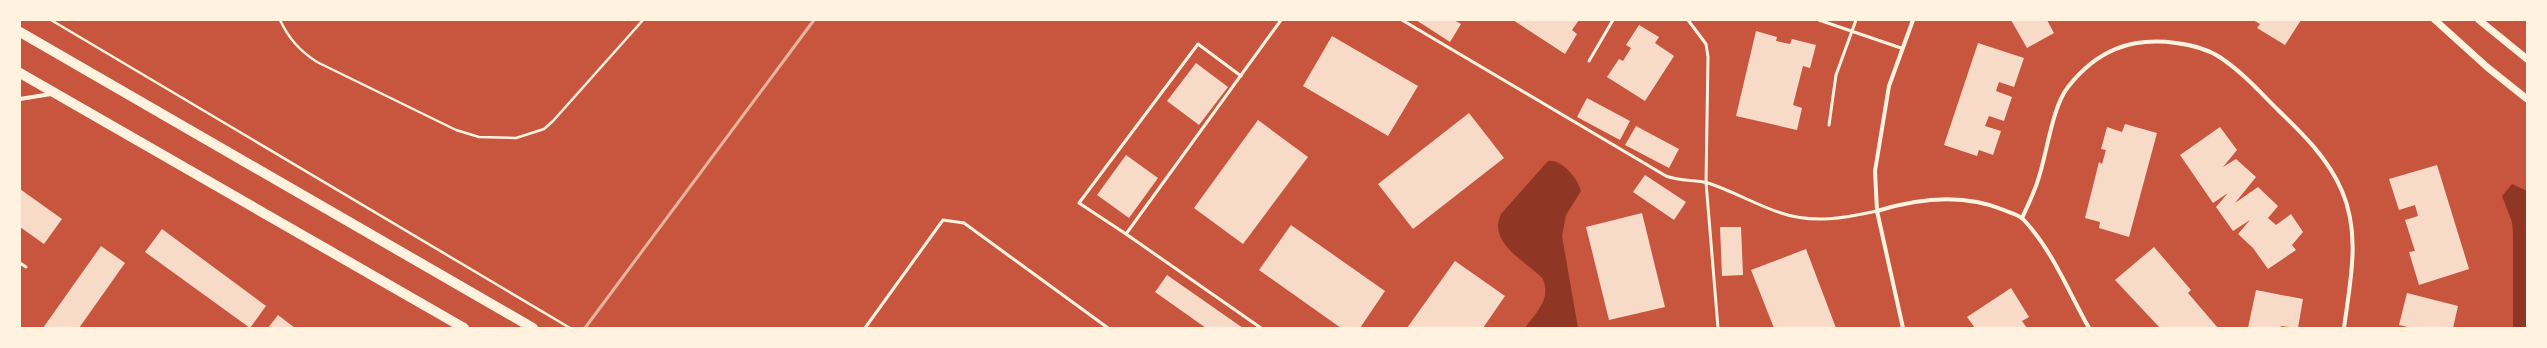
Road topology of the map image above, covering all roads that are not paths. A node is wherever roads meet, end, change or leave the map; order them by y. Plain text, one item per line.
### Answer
1 (1281, 20) edge
2 (1402, 20) edge
3 (1613, 20) edge
4 (1688, 20) edge
5 (1819, 20) edge
6 (1856, 20) edge
7 (1913, 20) edge
8 (2435, 20) edge
9 (2479, 20) edge
10 (1851, 31) junction
11 (20, 32) edge
12 (1901, 48) junction
13 (2527, 59) edge
14 (1589, 61) dead end
15 (20, 74) edge
16 (1241, 76) junction
17 (54, 93) junction
18 (2527, 98) edge
19 (20, 99) edge
20 (1829, 124) dead end
21 (1706, 182) junction
22 (1877, 211) junction
23 (2022, 218) junction
24 (1126, 234) junction
25 (20, 263) edge
26 (26, 267) dead end
27 (464, 328) edge
28 (533, 328) edge
29 (865, 328) edge
30 (1108, 328) edge
31 (1261, 328) edge
32 (1718, 328) edge
33 (1903, 328) edge
34 (2088, 328) edge
35 (2344, 328) edge

1 - 16 lane
2 - 21 lane
3 - 14 lane
4 - 21 lane
5 - 10 lane
6 - 10 lane
7 - 12 street
8 - 18 street
9 - 13 street
10 - 12 lane
10 - 20 lane
11 - 28 main road
12 - 22 street
15 - 17 main road
16 - 24 lane
16 - 24 lane
17 - 19 street
17 - 27 main road
21 - 22 lane
21 - 32 lane
22 - 23 street
22 - 33 street
23 - 34 street
23 - 35 street
24 - 31 lane
25 - 26 lane
29 - 30 lane

